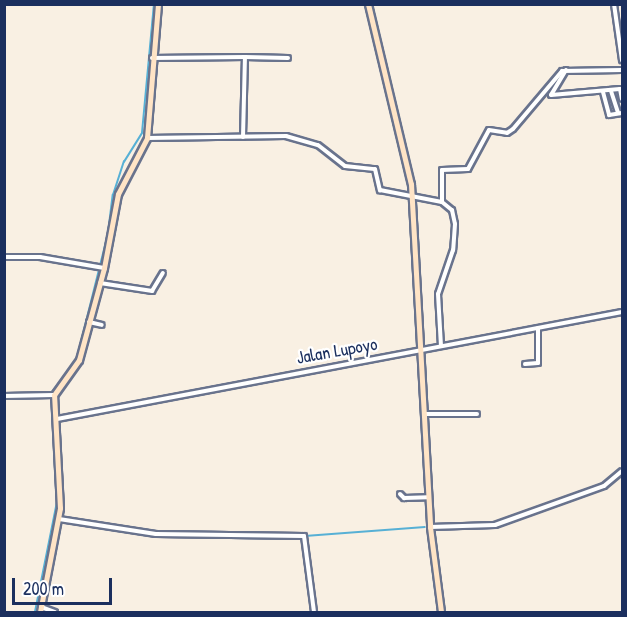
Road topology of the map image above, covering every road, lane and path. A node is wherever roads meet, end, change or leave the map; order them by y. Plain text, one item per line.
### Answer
1 (158, 4) edge
2 (368, 4) edge
3 (614, 4) edge
4 (245, 57) junction
5 (151, 58) junction
6 (288, 58) dead end
7 (622, 60) edge
8 (566, 70) junction
9 (622, 70) edge
10 (612, 90) junction
11 (603, 92) junction
12 (622, 99) edge
13 (620, 113) edge
14 (243, 137) junction
15 (147, 138) junction
16 (412, 194) junction
17 (442, 202) junction
18 (4, 257) edge
19 (102, 267) junction
20 (163, 273) dead end
21 (102, 284) junction
22 (622, 312) edge
23 (91, 322) junction
24 (102, 326) dead end
25 (538, 328) junction
26 (441, 346) junction
27 (422, 348) junction
28 (525, 363) dead end
29 (54, 394) junction
30 (4, 396) edge
31 (425, 414) junction
32 (477, 414) dead end
33 (56, 416) junction
34 (622, 471) edge
35 (400, 494) dead end
36 (429, 497) junction
37 (59, 519) junction
38 (429, 527) junction
39 (40, 610) edge
40 (55, 612) edge
41 (314, 612) edge
42 (441, 612) edge

1 - 5 street
2 - 16 street
3 - 7 street
4 - 5 street
4 - 6 street
4 - 14 street
5 - 15 street
8 - 9 street
8 - 11 street
8 - 17 street
10 - 11 street
10 - 12 street
10 - 13 street
11 - 13 street
14 - 15 street
14 - 16 street
15 - 19 street
16 - 17 street
16 - 27 street
17 - 26 street
18 - 19 street
19 - 21 street
20 - 21 street
21 - 23 street
22 - 25 street, Jalan Lupoyo
23 - 24 street
23 - 29 street
25 - 26 street, Jalan Lupoyo
25 - 28 street
26 - 27 street, Jalan Lupoyo
27 - 31 street
27 - 33 street, Jalan Lupoyo
29 - 30 street
29 - 33 street
31 - 32 street
31 - 36 street
33 - 37 street
34 - 38 street
35 - 36 street
36 - 38 street
37 - 39 street
37 - 41 street
38 - 42 street
39 - 40 street

